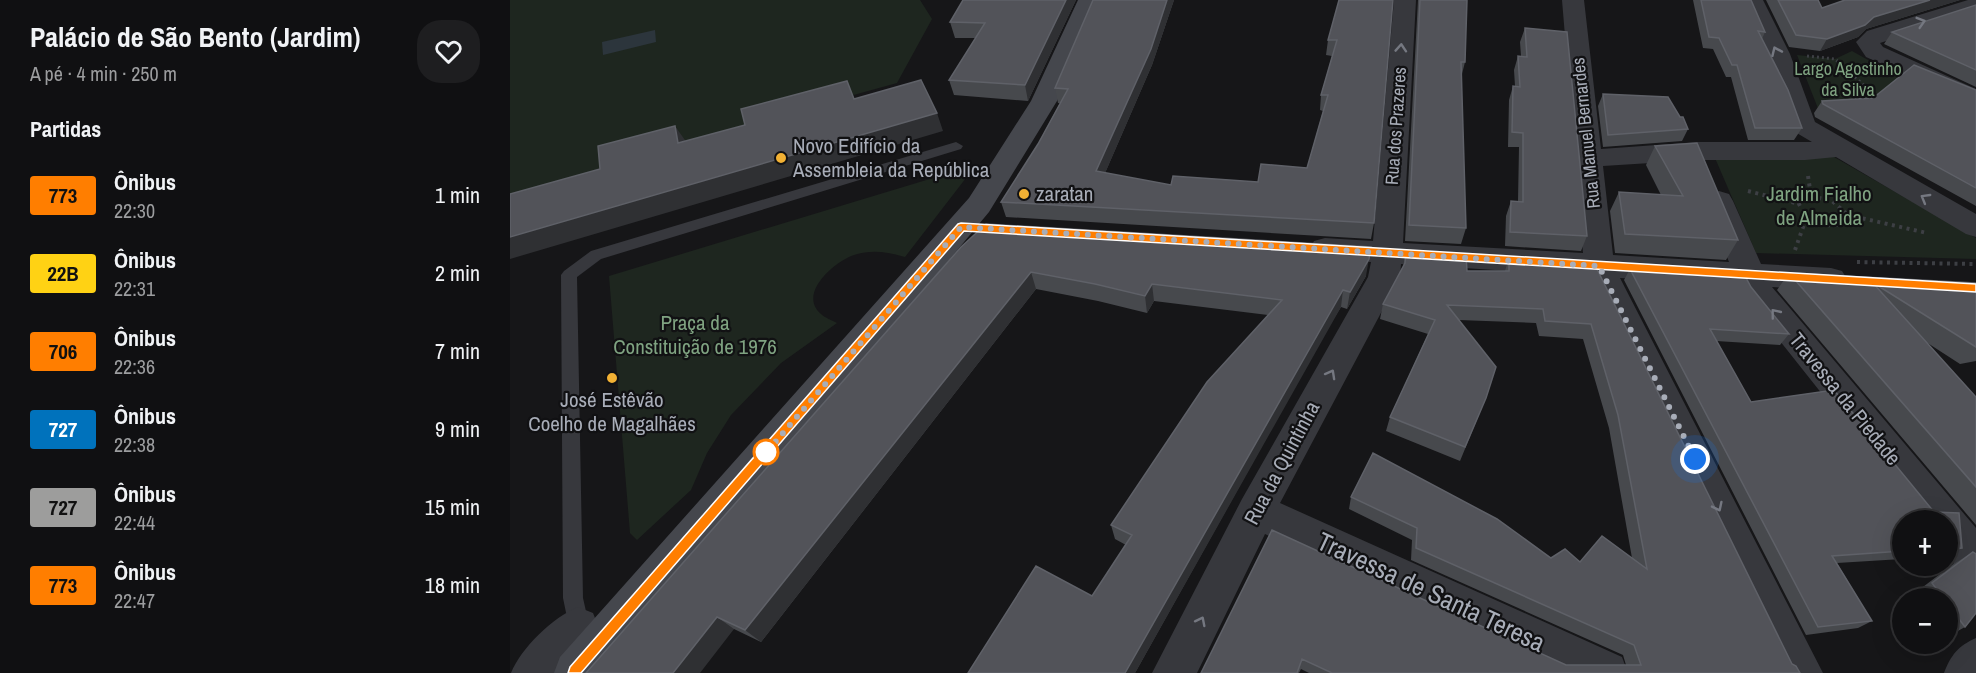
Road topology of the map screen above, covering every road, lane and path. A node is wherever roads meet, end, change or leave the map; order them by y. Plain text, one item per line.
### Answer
1 (1089, 0) edge
2 (1405, 0) edge
3 (1573, 0) edge
4 (1752, 0) edge
5 (1976, 5) edge
6 (1835, 58) dead end
7 (1976, 98) edge
8 (1866, 100) edge
9 (956, 146) dead end
10 (1839, 148) junction
11 (1698, 151) junction
12 (1590, 158) junction
13 (1714, 190) junction
14 (1799, 204) junction
15 (1848, 215) junction
16 (1807, 216) junction
17 (1976, 227) edge
18 (1932, 234) dead end
19 (1303, 248) edge
20 (1795, 250) dead end
21 (1387, 253) junction
22 (1599, 266) junction
23 (1749, 275) junction
24 (1856, 281) edge
25 (1936, 510) edge
26 (1256, 511) junction
27 (1958, 537) edge
28 (1976, 559) edge
29 (589, 635) junction
30 (1976, 660) edge
31 (533, 673) edge
32 (576, 673) edge
33 (1174, 673) edge
34 (1606, 673) edge
35 (1801, 673) edge
36 (1966, 673) edge

1 - 29 street
21 -> 2 street, Rua dos Prazeres
3 - 12 street, Rua Manuel Bernardes
10 -> 4 street
7 -> 5 street
6 - 8 path
9 - 29 lane
10 - 11 street
17 -> 10 street
11 - 12 street
11 - 13 street, Travessa da Piedade
12 - 22 street, Rua Manuel Bernardes
13 - 14 path
13 - 23 street, Travessa da Piedade
14 - 15 path
14 - 16 path
15 - 16 path
15 - 18 path
16 - 20 path
19 - 21 street
21 - 22 street
26 -> 21 street, Rua da Quintinha
22 - 23 street
22 -> 35 street
23 - 24 street
25 -> 23 street, Travessa da Piedade
33 -> 26 street, Rua da Quintinha
26 - 34 street, Travessa de Santa Teresa
27 - 28 street, Travessa da Piedade
29 - 31 street
29 - 32 street
30 - 36 street

